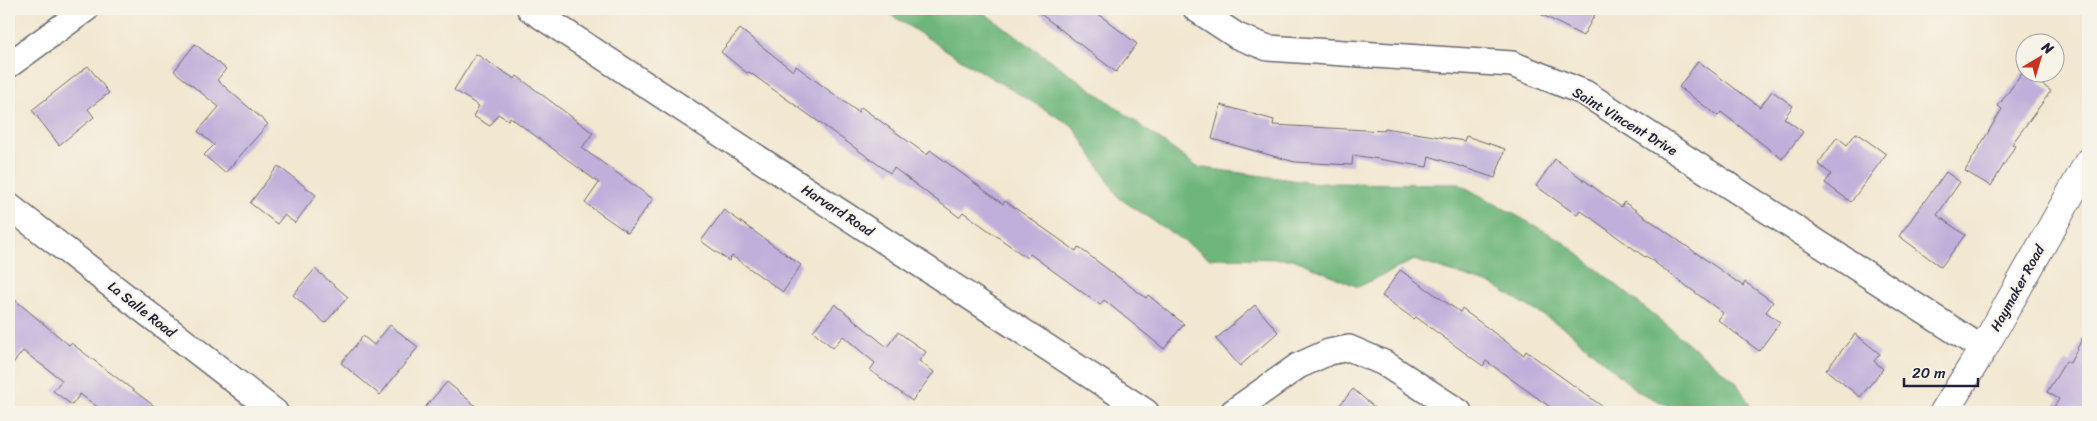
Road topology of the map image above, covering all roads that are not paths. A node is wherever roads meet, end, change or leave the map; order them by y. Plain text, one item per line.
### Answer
1 (86, 9) edge
2 (530, 9) edge
3 (1196, 9) edge
4 (9, 65) edge
5 (2088, 163) edge
6 (9, 206) edge
7 (1983, 349) junction
8 (275, 412) edge
9 (1146, 412) edge
10 (1233, 412) edge
11 (1459, 412) edge
12 (1944, 412) edge

1 - 4 street
2 - 9 street, Harvard Road
3 - 7 street, Saint Vincent Drive
5 - 7 main road, Haymaker Road
6 - 8 street, La Salle Road
7 - 12 main road, Haymaker Road
10 - 11 street

